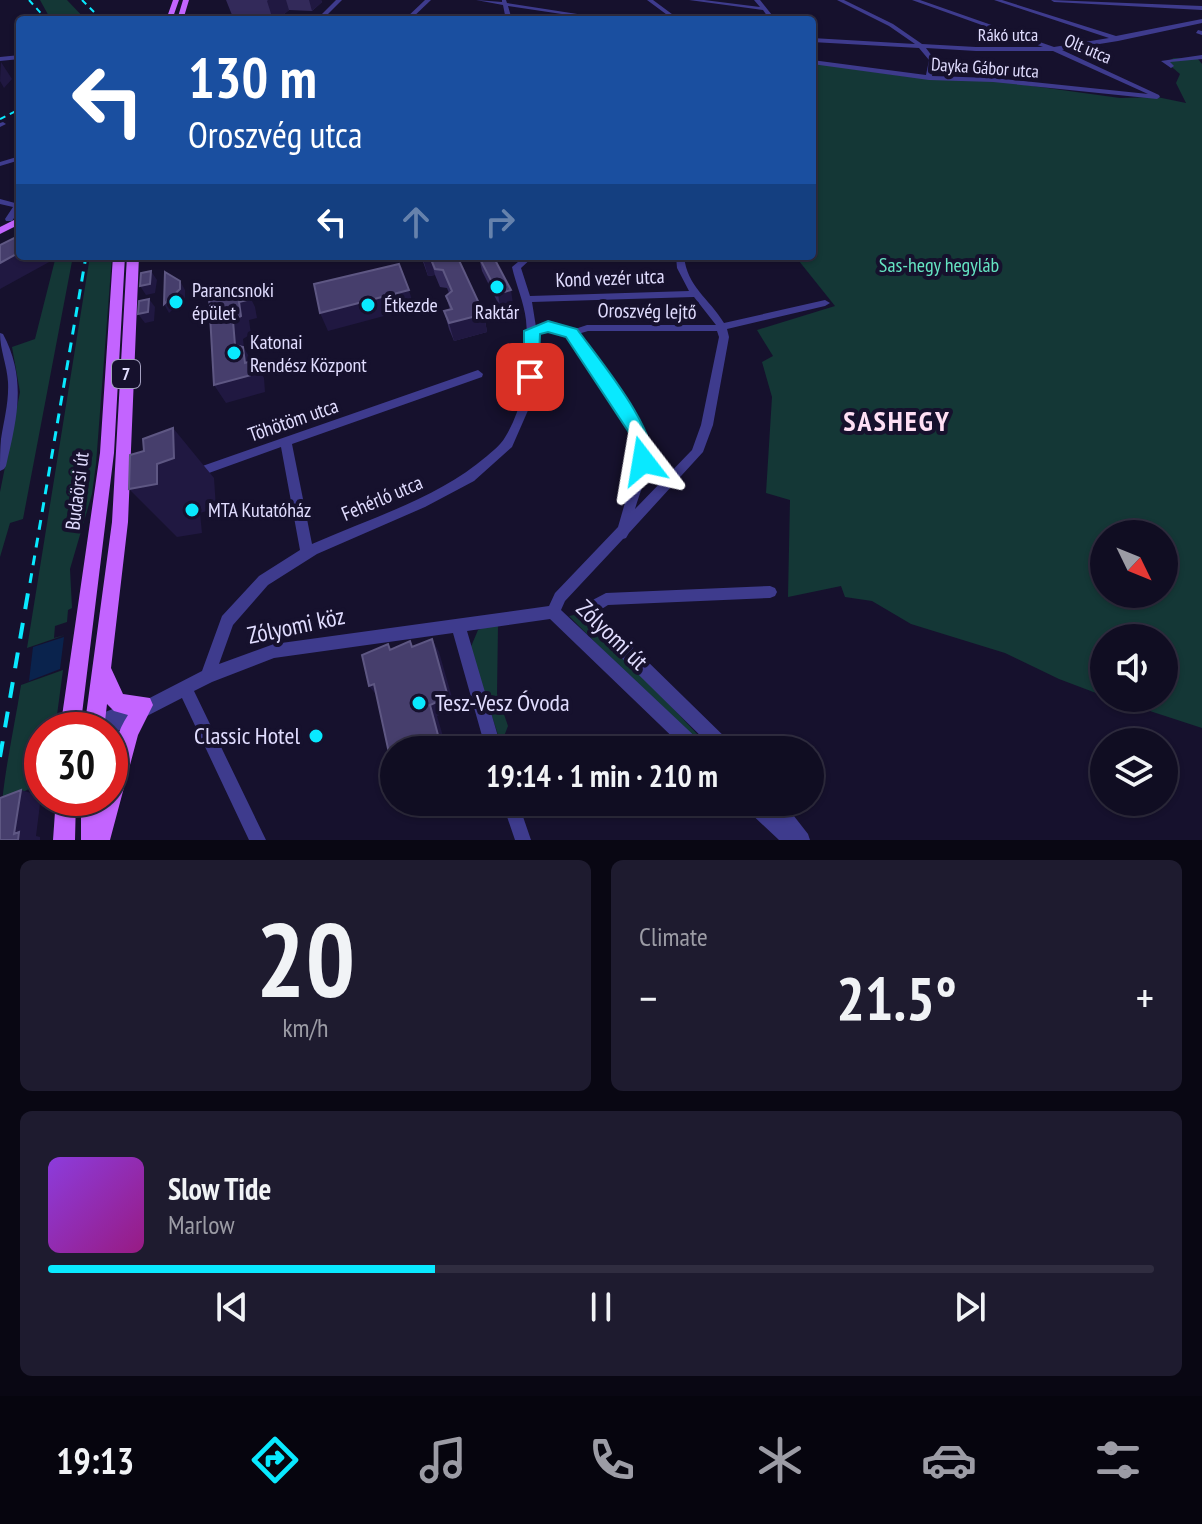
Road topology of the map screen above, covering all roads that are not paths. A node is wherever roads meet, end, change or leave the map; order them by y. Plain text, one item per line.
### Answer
1 (339, 0) edge
2 (428, 0) edge
3 (479, 0) edge
4 (650, 0) edge
5 (692, 0) edge
6 (757, 0) edge
7 (840, 0) edge
8 (915, 0) edge
9 (997, 0) edge
10 (1054, 0) edge
11 (1128, 0) edge
12 (505, 2) edge
13 (1134, 6) junction
14 (1180, 8) junction
15 (1202, 8) edge
16 (764, 9) junction
17 (323, 16) edge
18 (411, 16) edge
19 (589, 16) edge
20 (672, 16) edge
21 (770, 16) edge
22 (1202, 18) edge
23 (816, 40) edge
24 (1119, 40) junction
25 (919, 46) junction
26 (1052, 49) junction
27 (1202, 57) edge
28 (816, 63) edge
29 (1171, 66) dead end
30 (929, 78) junction
31 (1157, 97) joint
32 (10, 221) edge
33 (0, 231) edge
34 (119, 260) edge
35 (133, 260) edge
36 (525, 260) edge
37 (681, 260) edge
38 (695, 294) junction
39 (527, 299) junction
40 (825, 303) dead end
41 (721, 325) junction
42 (532, 331) junction
43 (572, 333) junction
44 (1, 340) edge
45 (478, 374) dead end
46 (286, 442) junction
47 (0, 466) edge
48 (177, 479) edge
49 (621, 536) junction
50 (307, 551) junction
51 (770, 592) dead end
52 (553, 612) junction
53 (458, 624) junction
54 (103, 667) junction
55 (208, 676) junction
56 (185, 688) junction
57 (75, 692) junction
58 (145, 708) junction
59 (72, 712) edge
60 (80, 712) edge
61 (99, 712) edge
62 (128, 715) edge
63 (128, 734) edge
64 (490, 736) edge
65 (682, 736) edge
66 (712, 736) edge
67 (65, 816) edge
68 (91, 816) edge
69 (105, 816) edge
70 (515, 816) edge
71 (766, 816) edge
72 (784, 816) edge
73 (64, 840) edge
74 (92, 840) edge
75 (99, 840) edge
76 (258, 840) edge
77 (523, 840) edge
78 (791, 840) edge
79 (802, 840) edge

1 - 17 street
2 - 18 street
3 - 12 street
4 - 20 street
5 - 16 street
6 - 16 street
7 - 25 street
8 - 26 street, Olt utca
9 - 24 street
10 - 13 street
11 - 13 street
12 - 19 street
13 - 14 street
14 - 15 street
14 - 22 street
16 - 21 street
22 - 24 street, Rákó utca
23 - 25 street, Rákó utca
24 - 26 street, Rákó utca
25 - 26 street, Rákó utca
25 - 30 street
26 - 31 street, Olt utca
27 - 29 street
28 - 30 street, Dayka Gábor utca
30 - 31 street, Dayka Gábor utca
32 - 33 main road
34 - 57 main road, Budaörsi út / 7
35 - 54 main road, Budaörsi út / 7
36 - 39 street
37 - 38 street
38 - 39 street, Kond vezér utca
38 - 41 street
39 - 42 street
40 - 41 street, Oroszvég lejtő
41 - 43 street, Oroszvég lejtő
41 - 49 street
42 - 43 street, Oroszvég lejtő
42 - 50 street, Fehérló utca
43 - 49 street
44 - 47 street
45 - 46 street, Töhötöm utca
46 - 48 street, Töhötöm utca
46 - 50 street
49 - 52 street
50 - 55 street, Fehérló utca
51 - 66 street, Zólyomi út
52 - 53 street, Zólyomi út
52 - 65 street, Zólyomi út
53 - 55 street, Zólyomi köz
53 - 64 street
54 - 58 main road
54 - 61 main road, Budaörsi út / 7
55 - 56 street, Zólyomi köz
56 - 58 street, Zólyomi köz
56 - 76 street
57 - 59 main road, Budaörsi út / 7
57 - 60 main road
58 - 62 street, Zólyomi köz
58 - 63 main road
67 - 73 main road
68 - 74 main road
69 - 75 main road
70 - 77 street
71 - 78 street
72 - 79 street

